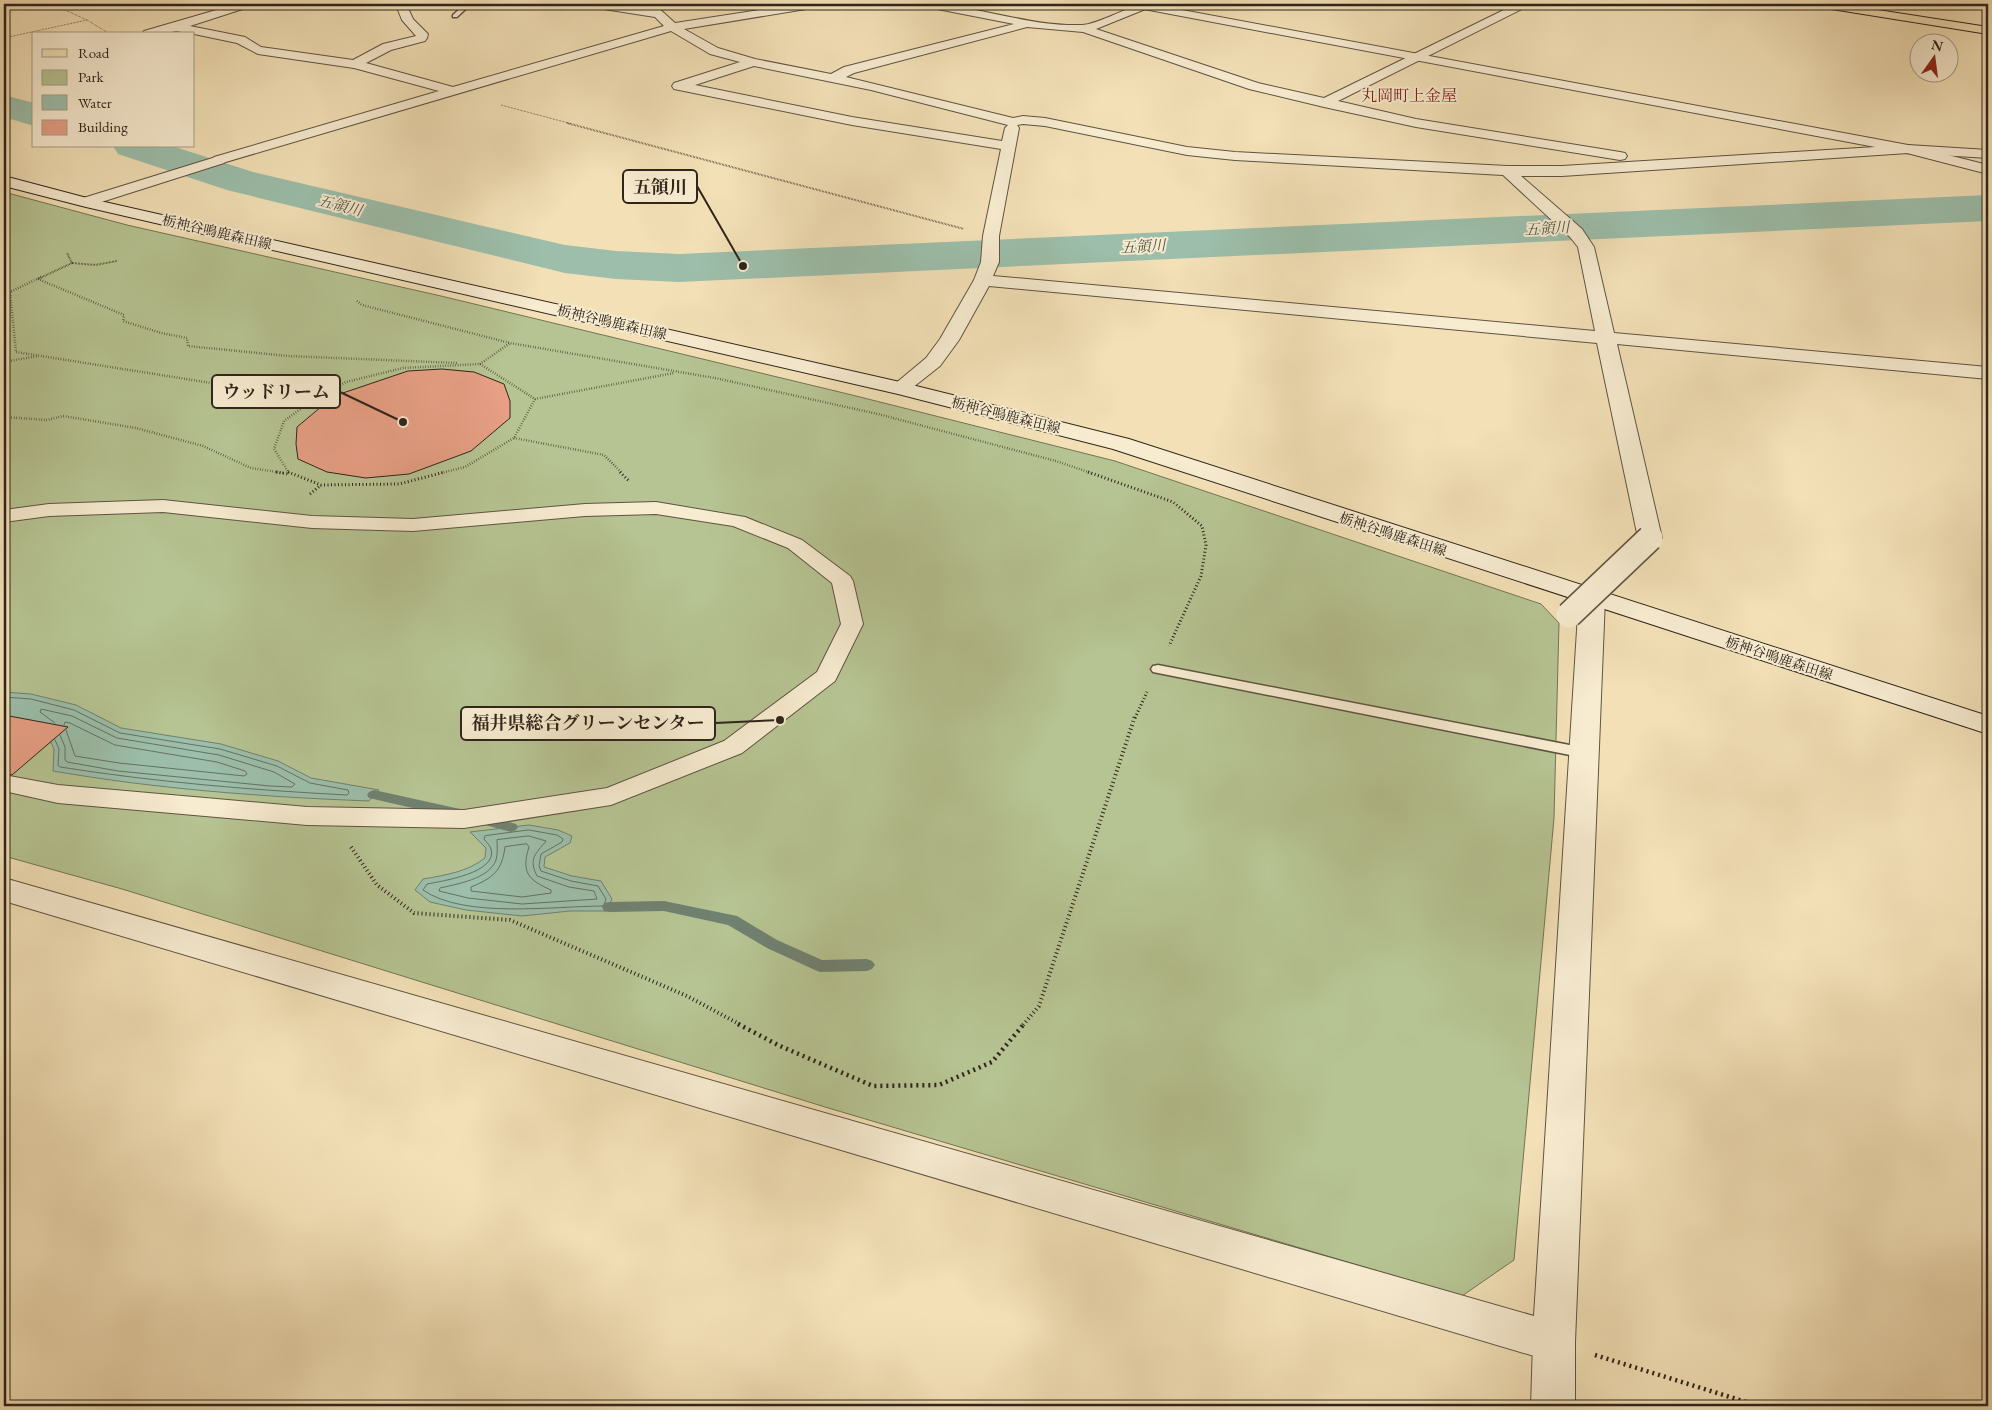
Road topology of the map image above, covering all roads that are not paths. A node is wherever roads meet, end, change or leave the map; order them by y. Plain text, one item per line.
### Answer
1 (248, 4) edge
2 (395, 4) edge
3 (468, 4) edge
4 (592, 4) edge
5 (648, 4) edge
6 (818, 4) edge
7 (927, 4) edge
8 (1524, 4) edge
9 (1819, 4) edge
10 (1142, 5) edge
11 (659, 14) junction
12 (455, 16) dead end
13 (1030, 24) junction
14 (176, 27) junction
15 (672, 27) junction
16 (1085, 29) junction
17 (1988, 31) edge
18 (156, 32) edge
19 (1414, 57) junction
20 (753, 62) junction
21 (355, 64) junction
22 (831, 79) junction
23 (454, 91) junction
24 (1324, 102) junction
25 (1013, 122) junction
26 (1008, 146) junction
27 (1908, 149) junction
28 (1988, 154) edge
29 (1666, 164) junction
30 (1988, 170) edge
31 (1506, 171) junction
32 (4, 181) edge
33 (86, 202) junction
34 (983, 280) junction
35 (1607, 339) junction
36 (1988, 373) edge
37 (900, 388) junction
38 (4, 516) edge
39 (1581, 606) junction
40 (1158, 669) dead end
41 (1988, 724) edge
42 (1585, 753) junction
43 (4, 783) edge
44 (4, 890) edge
45 (1554, 1342) junction
46 (1553, 1406) edge

1 - 14 street
2 - 21 street
3 - 12 lane
4 - 11 street
5 - 11 street
6 - 15 street
7 - 13 street
8 - 19 street
9 - 17 main road
10 - 16 street
10 - 19 street
11 - 15 street
13 - 16 street
13 - 22 street
14 - 18 street
14 - 21 street
15 - 20 street
15 - 23 street
16 - 24 street
19 - 24 street
19 - 27 street
20 - 22 street
20 - 26 street
21 - 23 street
22 - 25 street
23 - 33 street
24 - 29 street
25 - 26 street
25 - 31 street
26 - 34 street
27 - 28 street
27 - 29 street
27 - 30 street
29 - 31 street
31 - 35 street
32 - 33 street, 栃神谷鳴鹿森田線
33 - 37 street, 栃神谷鳴鹿森田線
34 - 35 street
34 - 37 street
35 - 36 street
35 - 39 street, bridge
37 - 39 street, 栃神谷鳴鹿森田線
38 - 43 street
39 - 41 street, 栃神谷鳴鹿森田線
39 - 42 street
40 - 42 lane
42 - 45 street
44 - 45 street
45 - 46 street

